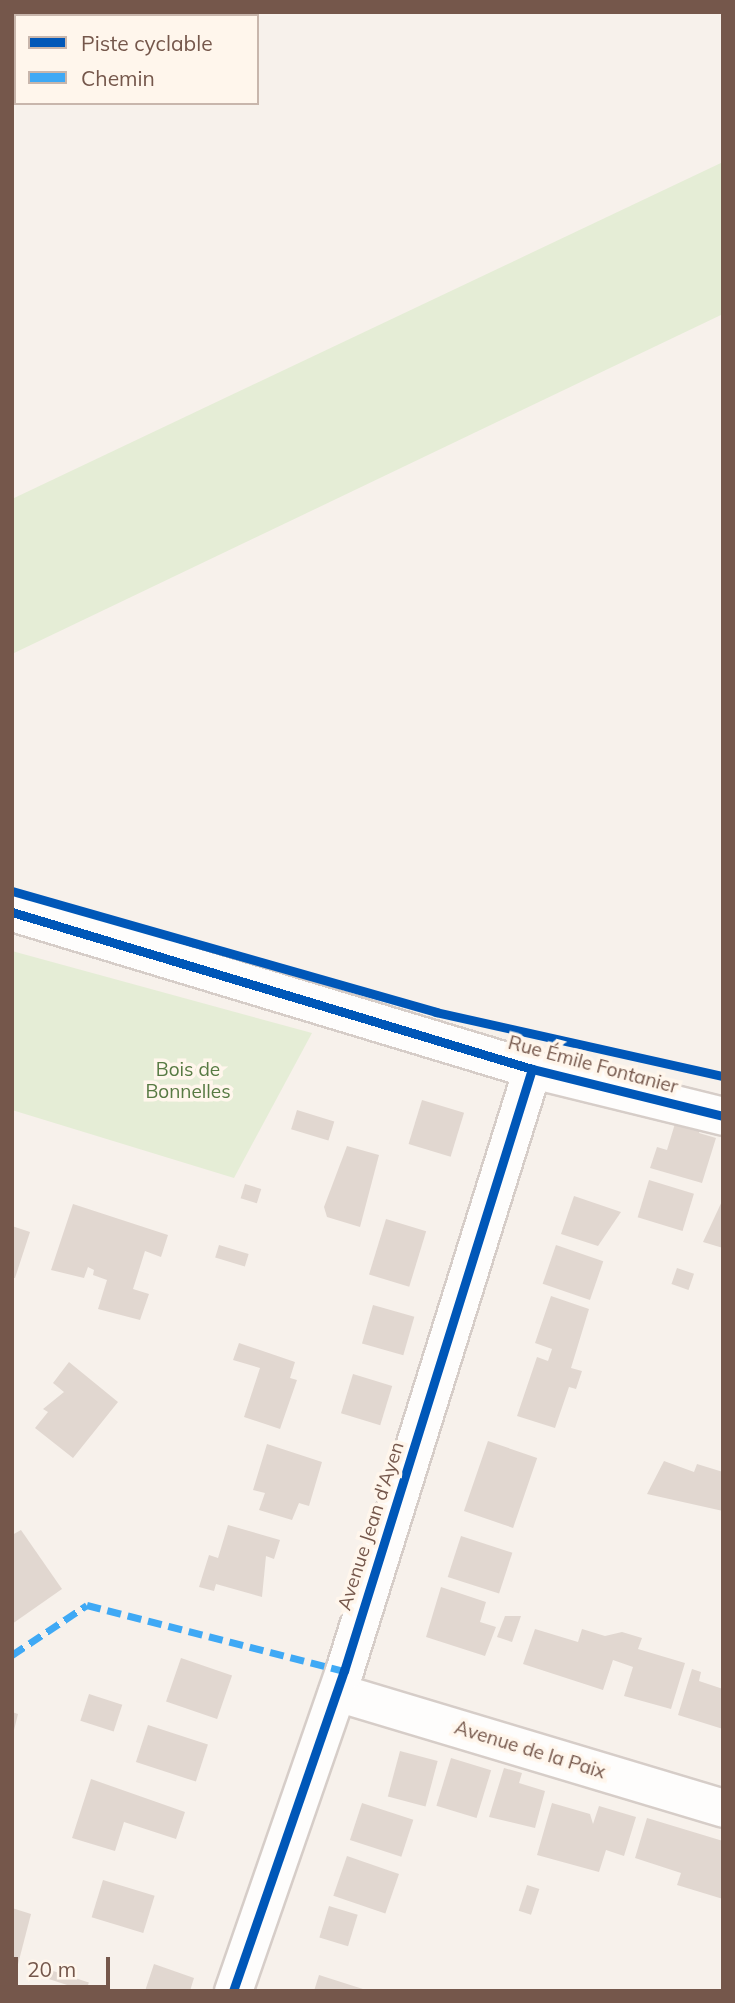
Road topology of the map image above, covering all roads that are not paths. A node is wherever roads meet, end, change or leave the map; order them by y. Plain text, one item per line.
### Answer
1 (12, 912) edge
2 (532, 1069) junction
3 (723, 1116) edge
4 (337, 1692) junction
5 (723, 1808) edge
6 (233, 1991) edge

1 - 2 street, Rue Émile Fontanier
2 - 3 street, Rue Émile Fontanier
2 - 4 street, Avenue Jean d'Ayen
4 - 5 street, Avenue de la Paix
4 - 6 street, Avenue Jean d'Ayen

